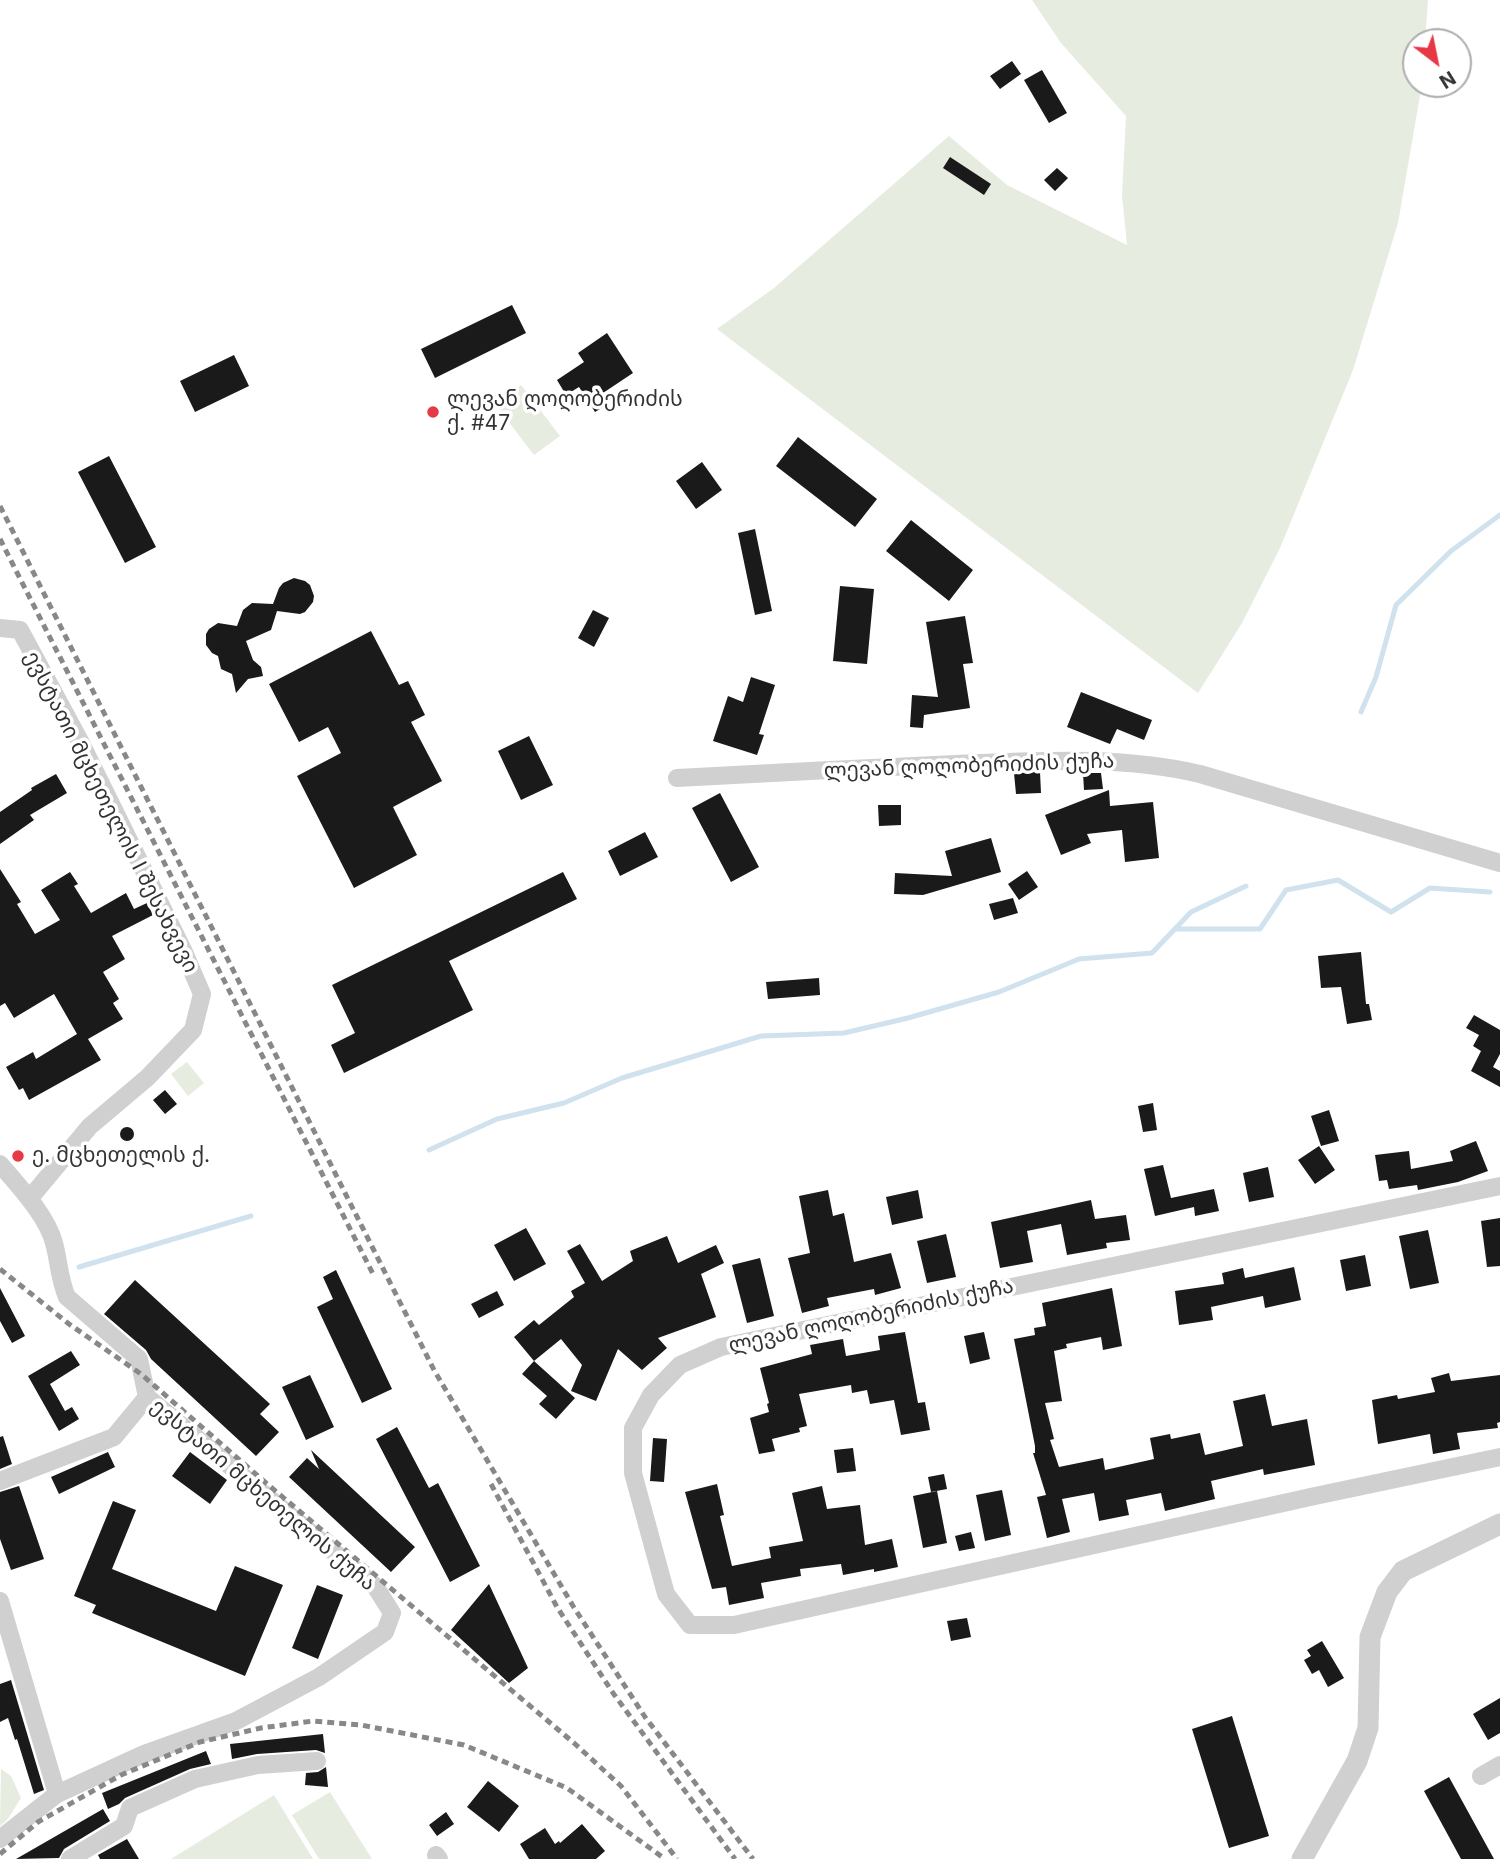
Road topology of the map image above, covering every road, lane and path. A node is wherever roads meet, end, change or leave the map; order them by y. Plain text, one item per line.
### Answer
1 (0, 628) edge
2 (677, 778) dead end
3 (1500, 863) edge
4 (0, 1164) edge
5 (1500, 1186) edge
6 (30, 1198) junction
7 (147, 1397) junction
8 (1500, 1457) edge
9 (0, 1480) edge
10 (1500, 1524) edge
11 (0, 1601) edge
12 (317, 1762) dead end
13 (1500, 1765) edge
14 (1481, 1776) dead end
15 (57, 1794) junction
16 (0, 1839) edge
17 (70, 1859) edge
18 (1302, 1859) edge

1 - 6 street, ევსტათი მცხეთელის I შესახვევი
2 - 3 street, ლევან ღოღობერიძის ქუჩა
4 - 6 street, ევსტათი მცხეთელის ქუჩა
5 - 8 street, ლევან ღოღობერიძის ქუჩა
6 - 7 street, ევსტათი მცხეთელის ქუჩა
7 - 9 street
7 - 15 street, ევსტათი მცხეთელის ქუჩა
10 - 18 street
11 - 15 street
12 - 17 street
13 - 14 street
15 - 16 street

